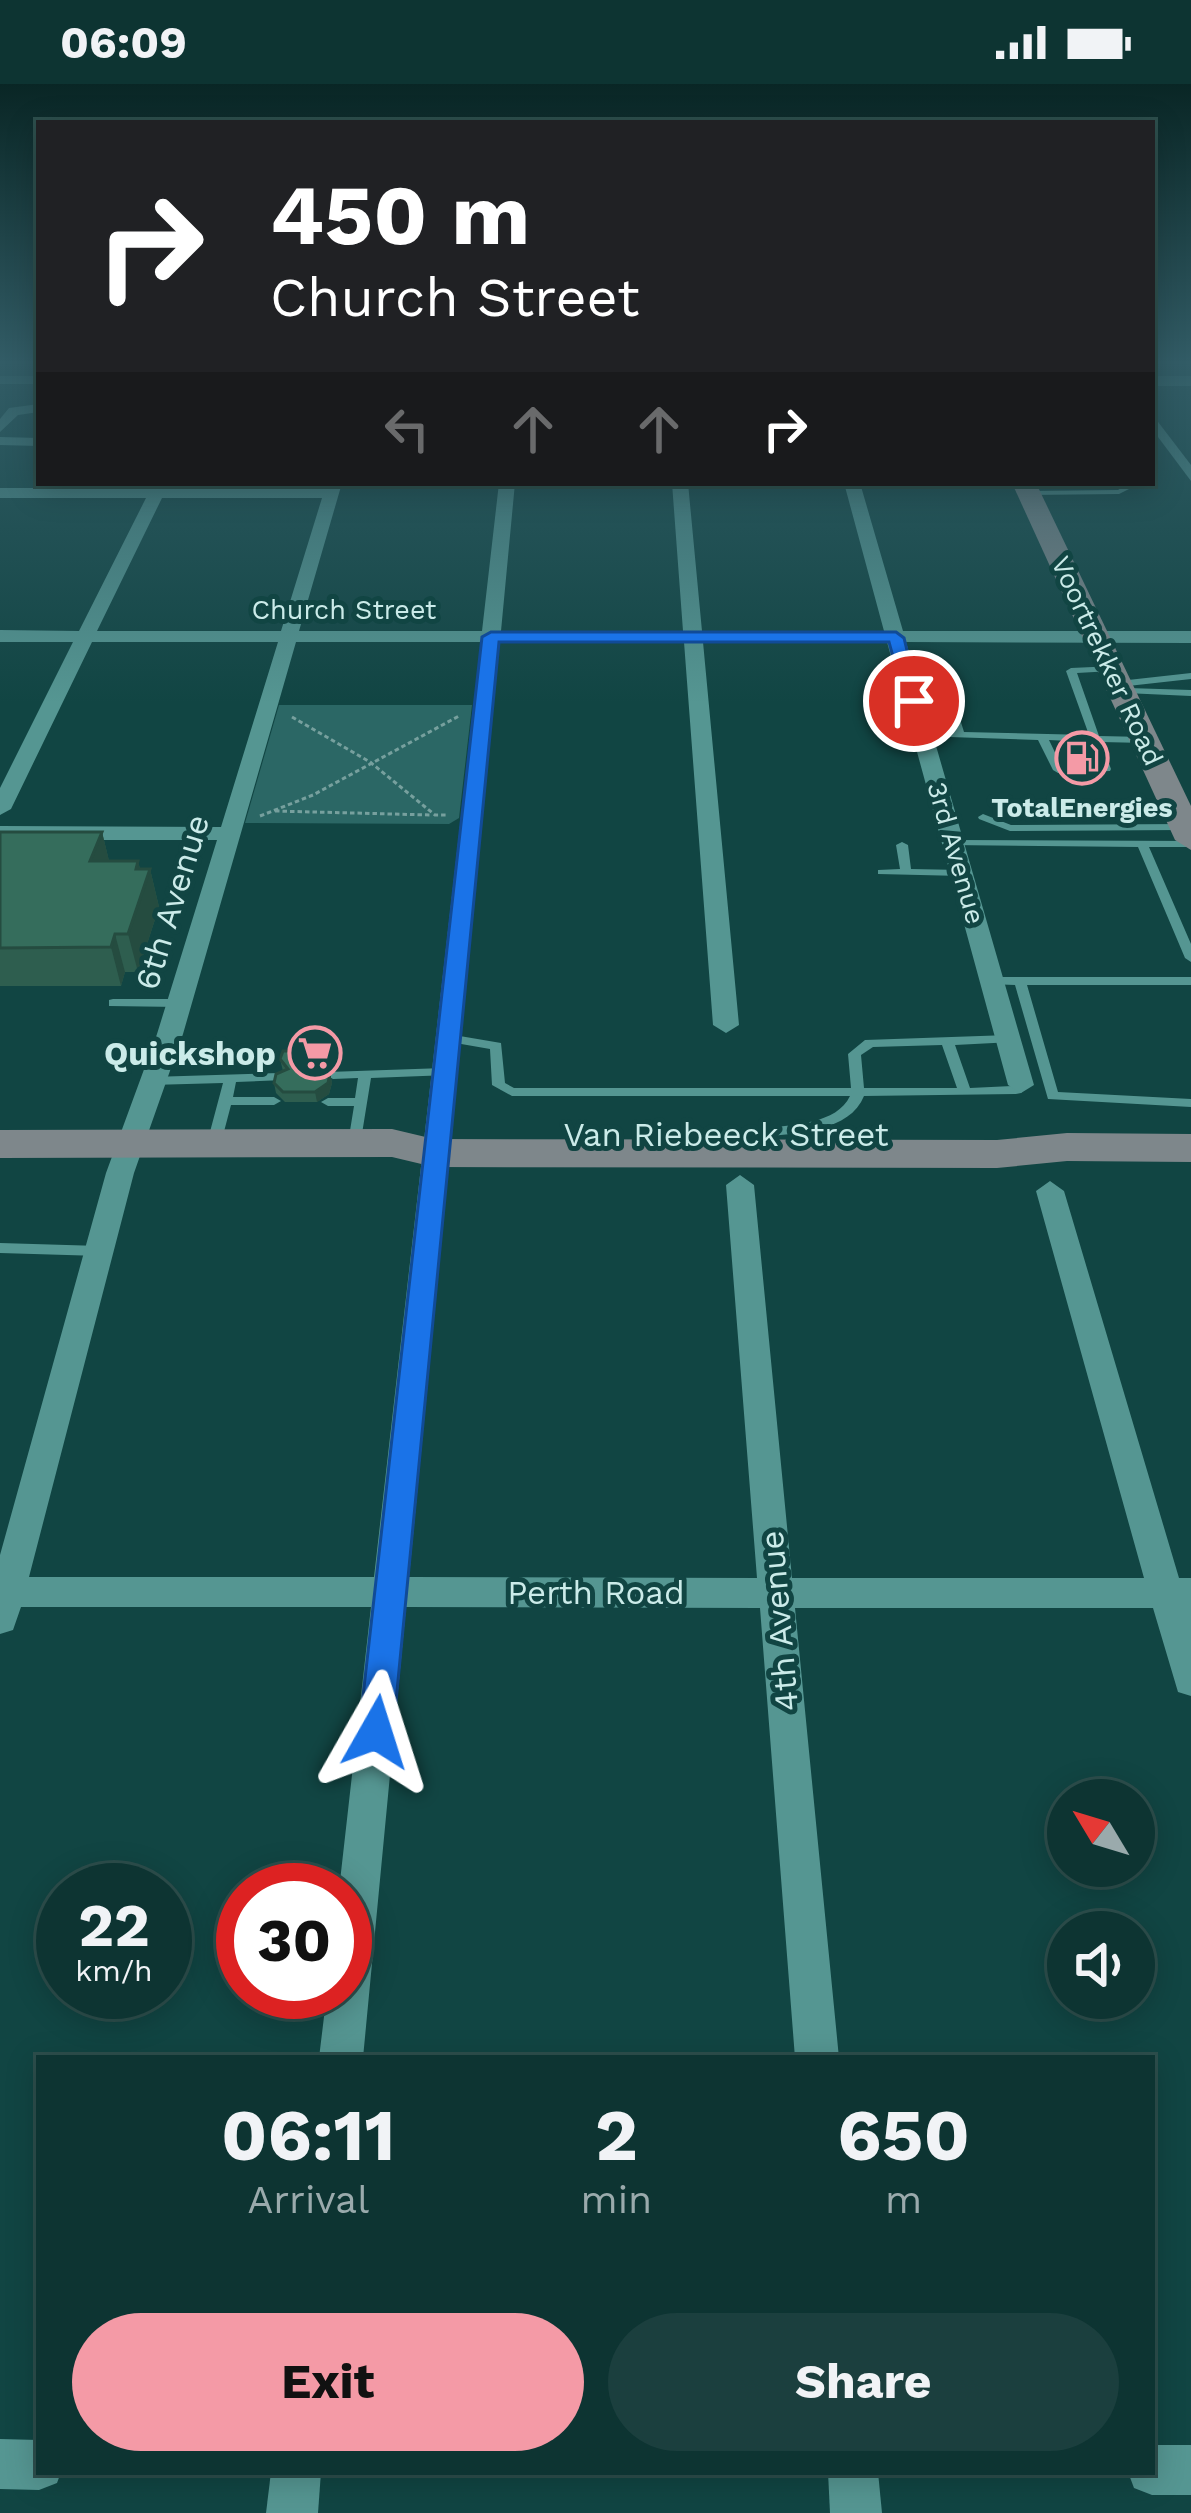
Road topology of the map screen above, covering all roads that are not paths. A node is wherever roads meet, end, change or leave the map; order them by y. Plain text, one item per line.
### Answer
1 (507, 486) edge
2 (680, 486) edge
3 (853, 486) edge
4 (1126, 486) edge
5 (332, 488) edge
6 (1026, 488) edge
7 (0, 493) edge
8 (156, 493) junction
9 (0, 636) edge
10 (86, 636) junction
11 (288, 637) junction
12 (491, 637) junction
13 (693, 637) junction
14 (1191, 637) edge
15 (896, 638) junction
16 (1098, 638) junction
17 (904, 668) junction
18 (1191, 676) edge
19 (1117, 681) junction
20 (1191, 693) edge
21 (923, 734) junction
22 (960, 735) junction
23 (1042, 737) junction
24 (1096, 739) junction
25 (1145, 740) junction
26 (0, 809) edge
27 (982, 817) dead end
28 (0, 833) edge
29 (230, 834) junction
30 (1189, 836) edge
31 (953, 843) junction
32 (902, 844) dead end
33 (1142, 844) junction
34 (882, 872) dead end
35 (906, 872) junction
36 (962, 873) junction
37 (1191, 958) edge
38 (992, 981) junction
39 (1020, 981) junction
40 (1189, 985) edge
41 (112, 1003) dead end
42 (179, 1003) junction
43 (726, 1025) dead end
44 (448, 1038) junction
45 (1009, 1039) junction
46 (947, 1041) junction
47 (444, 1072) junction
48 (365, 1074) junction
49 (333, 1075) edge
50 (280, 1077) edge
51 (231, 1078) junction
52 (152, 1081) junction
53 (1022, 1085) joint
54 (858, 1090) junction
55 (965, 1091) junction
56 (225, 1101) junction
57 (274, 1101) dead end
58 (328, 1102) dead end
59 (361, 1102) junction
60 (1191, 1102) edge
61 (754, 1134) junction
62 (214, 1143) junction
63 (373, 1143) junction
64 (435, 1143) junction
65 (0, 1144) edge
66 (129, 1145) junction
67 (1060, 1148) junction
68 (1191, 1148) edge
69 (740, 1185) dead end
70 (1050, 1191) dead end
71 (0, 1248) edge
72 (100, 1251) junction
73 (391, 1592) junction
74 (777, 1593) junction
75 (1179, 1593) edge
76 (3, 1601) edge
77 (1191, 1680) edge
78 (341, 2055) edge
79 (817, 2055) edge
80 (0, 2464) edge
81 (36, 2464) edge
82 (1155, 2470) edge
83 (1191, 2470) edge
84 (296, 2475) edge
85 (853, 2475) edge
86 (292, 2513) edge
87 (856, 2513) edge

1 - 12 street
2 - 13 street
3 - 15 street, 3rd Avenue
4 - 6 lane
5 - 8 street
5 - 11 street, 6th Avenue
6 - 16 main road, Voortrekker Road
7 - 8 street
8 - 10 street
9 - 10 street, Church Street
10 - 11 street, Church Street
10 - 26 street
11 - 12 street, Church Street
11 - 29 street, 6th Avenue
12 - 13 street, Church Street
12 - 44 street
13 - 15 street, Church Street
13 - 43 street
14 - 16 street, Church Street
15 - 16 street, Church Street
15 - 17 street, 3rd Avenue
16 - 19 main road, Voortrekker Road
17 - 21 street, 3rd Avenue
17 - 22 lane
18 - 19 lane
19 - 20 lane
19 - 24 lane
19 - 25 main road, Voortrekker Road
21 - 22 lane
21 - 31 street, 3rd Avenue
22 - 23 lane
23 - 24 lane
23 - 24 lane
24 - 25 lane
25 - 30 main road, Voortrekker Road
27 - 30 lane
28 - 29 street
29 - 42 street, 6th Avenue
30 - 33 lane
31 - 33 lane
31 - 36 street, 3rd Avenue
32 - 35 lane
33 - 37 lane
34 - 35 lane
35 - 36 lane
36 - 38 street, 3rd Avenue
38 - 39 lane
38 - 45 street, 3rd Avenue
39 - 40 lane
39 - 60 lane
41 - 42 lane
42 - 52 street, 6th Avenue
44 - 47 street
44 - 54 lane
45 - 46 lane
45 - 53 street, 3rd Avenue
46 - 54 lane
46 - 55 lane
47 - 48 lane
47 - 64 street
48 - 49 lane
48 - 59 lane
50 - 51 lane
51 - 52 lane
51 - 56 lane
52 - 66 street, 6th Avenue
53 - 55 lane
54 - 55 lane
54 - 61 lane
56 - 57 lane
56 - 62 lane
58 - 59 lane
59 - 63 lane
61 - 64 main road, Van Riebeeck Street
61 - 67 main road, Van Riebeeck Street
62 - 63 main road, Van Riebeeck Street
62 - 66 main road, Van Riebeeck Street
63 - 64 main road, Van Riebeeck Street
64 - 67 main road, Van Riebeeck Street
64 - 73 street
65 - 66 main road, Van Riebeeck Street
66 - 72 street, 6th Avenue
67 - 68 main road, Van Riebeeck Street
69 - 74 street, 4th Avenue
70 - 75 street
71 - 72 lane
72 - 76 street, 6th Avenue
73 - 74 street, Perth Road
73 - 76 street, Perth Road
73 - 78 street
74 - 75 street, Perth Road
74 - 79 street, 4th Avenue
75 - 77 street
80 - 81 street
82 - 83 street
84 - 86 street
85 - 87 street

